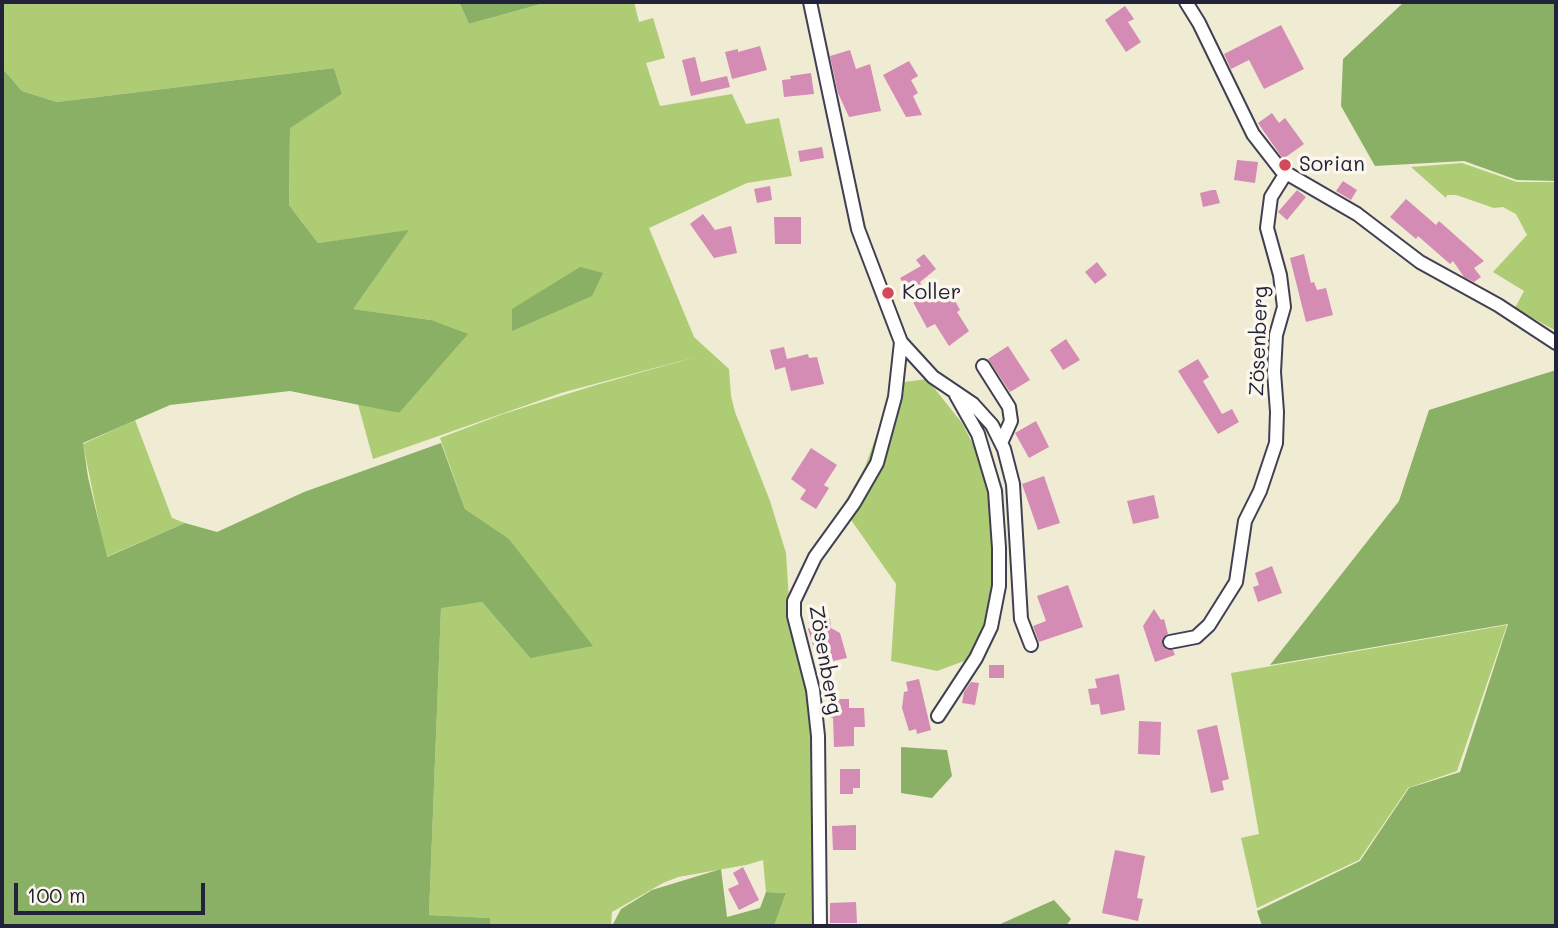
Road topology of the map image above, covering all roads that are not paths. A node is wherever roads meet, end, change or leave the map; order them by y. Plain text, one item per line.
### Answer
1 (810, 2) edge
2 (1186, 2) edge
3 (1286, 173) junction
4 (901, 342) junction
5 (1556, 343) edge
6 (982, 366) dead end
7 (954, 392) junction
8 (1001, 443) junction
9 (1170, 642) dead end
10 (1031, 645) dead end
11 (939, 716) dead end
12 (820, 926) edge

1 - 4 street, Zösenberg
2 - 3 street
3 - 5 street
3 - 9 street, Zösenberg
4 - 7 street, Zösenberg
4 - 12 street, Zösenberg
6 - 8 street
7 - 8 street, Zösenberg
7 - 11 street, Zösenberg
8 - 10 street, Zösenberg

